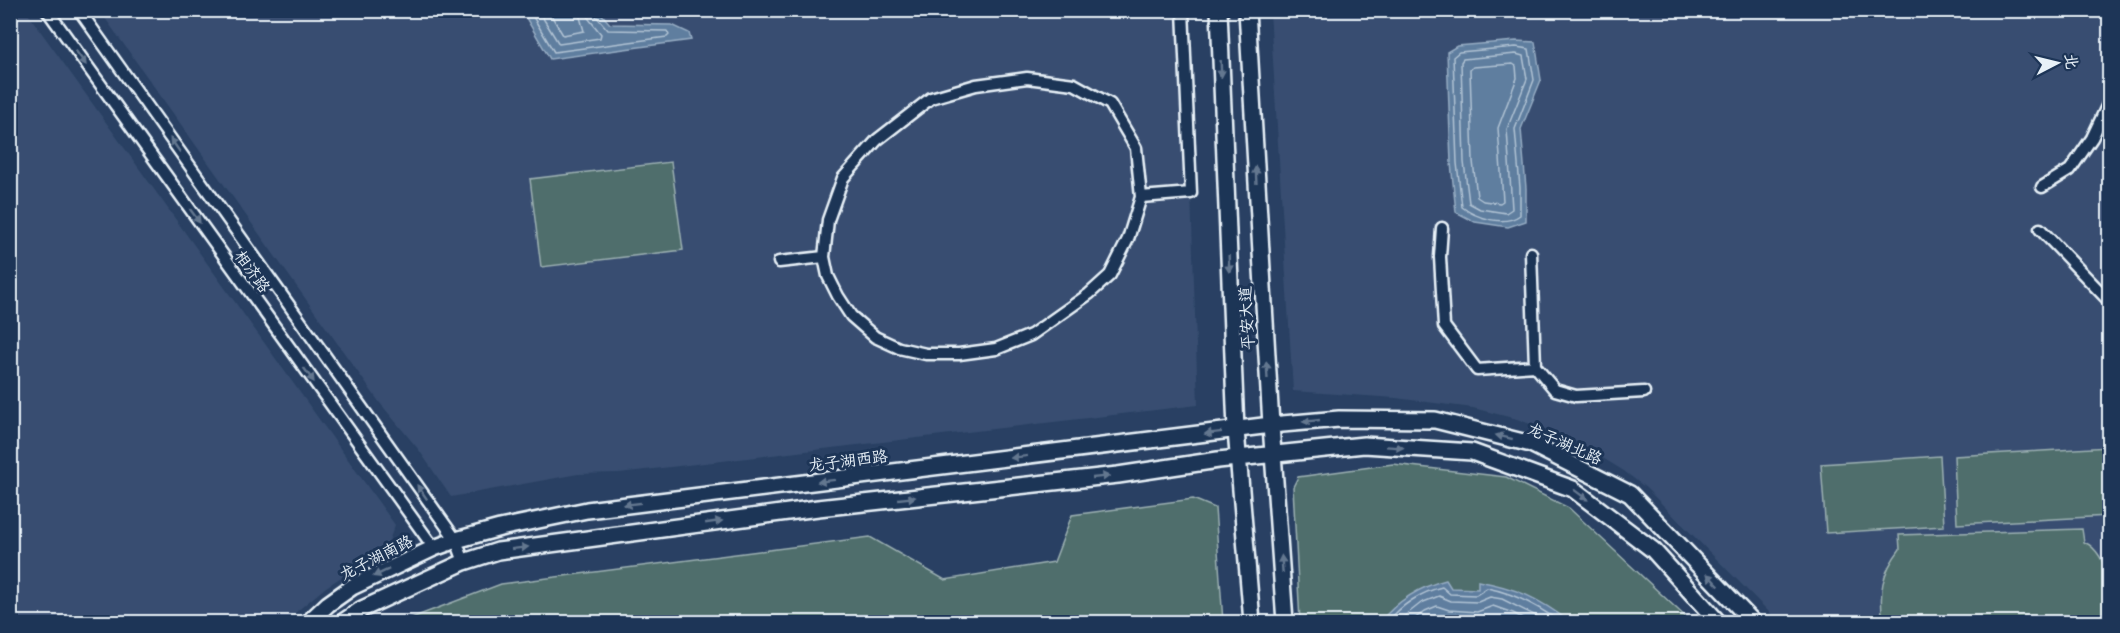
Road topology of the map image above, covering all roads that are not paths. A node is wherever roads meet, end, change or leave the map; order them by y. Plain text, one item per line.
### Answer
1 (47, 10) edge
2 (79, 10) edge
3 (1182, 10) edge
4 (1219, 10) edge
5 (1247, 10) edge
6 (2109, 100) edge
7 (2042, 187) dead end
8 (1141, 197) junction
9 (1442, 228) dead end
10 (2040, 229) dead end
11 (1531, 253) dead end
12 (824, 257) junction
13 (779, 262) dead end
14 (2109, 302) edge
15 (1535, 366) junction
16 (1644, 392) dead end
17 (1271, 425) junction
18 (1236, 430) junction
19 (1274, 456) junction
20 (1238, 459) junction
21 (456, 540) junction
22 (434, 548) junction
23 (464, 562) junction
24 (309, 622) edge
25 (343, 622) edge
26 (1252, 622) edge
27 (1286, 622) edge
28 (1718, 622) edge
29 (1753, 622) edge

1 -> 22 street, 相济路
21 -> 2 street, 相济路
3 - 8 street
4 -> 18 street, 平安大道
17 -> 5 street, 平安大道
6 - 7 street
8 - 12 street
8 - 12 street
9 - 15 street
10 - 14 street
11 - 15 street
12 - 13 street
15 - 16 street
17 - 18 street, 龙子湖西路
17 - 19 street, 平安大道
29 -> 17 street, 龙子湖北路
18 - 20 street, 平安大道
18 -> 21 street, 龙子湖西路
19 - 20 street
27 -> 19 street, 平安大道
19 -> 28 street
23 -> 20 street
20 - 26 street, 平安大道
21 - 22 street, 龙子湖西路
21 - 23 street, 相济路
22 -> 24 street, 龙子湖南路
23 - 25 street

